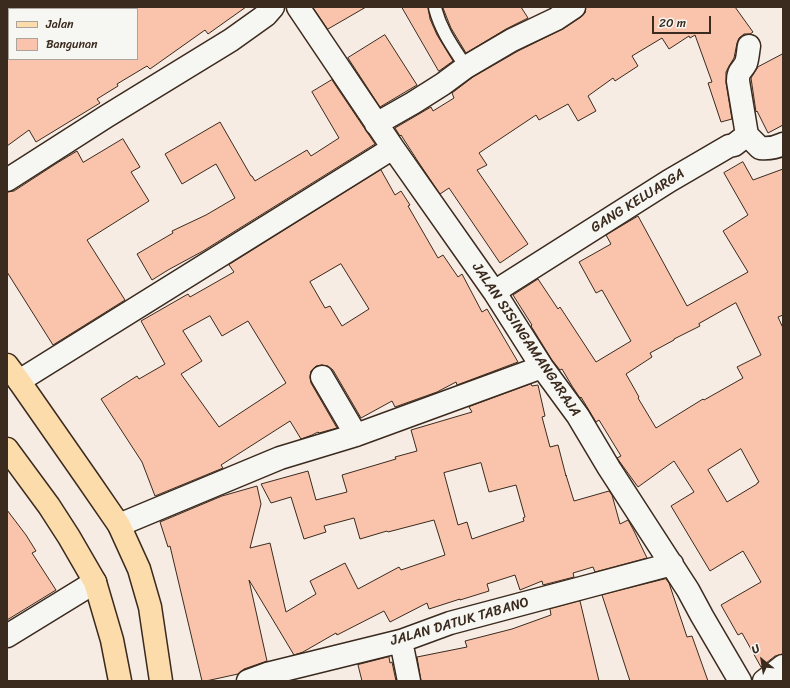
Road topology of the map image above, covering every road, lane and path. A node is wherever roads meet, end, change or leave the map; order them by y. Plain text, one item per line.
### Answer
1 (273, 7) edge
2 (298, 7) edge
3 (574, 7) edge
4 (434, 8) dead end
5 (749, 46) dead end
6 (466, 67) junction
7 (376, 124) junction
8 (747, 135) junction
9 (783, 144) edge
10 (393, 148) junction
11 (7, 180) edge
12 (495, 293) junction
13 (542, 367) junction
14 (13, 373) edge
15 (322, 377) dead end
16 (356, 435) junction
17 (7, 449) edge
18 (119, 526) junction
19 (672, 564) junction
20 (95, 582) junction
21 (7, 636) edge
22 (401, 641) junction
23 (783, 666) edge
24 (120, 681) edge
25 (161, 681) edge
26 (248, 681) edge
27 (409, 681) edge
28 (739, 681) edge
29 (764, 681) edge

1 - 11 street
2 - 7 street, JALAN SISINGAMANGARAJA
3 - 6 street
4 - 6 lane
5 - 8 street
6 - 7 street
7 - 10 street, JALAN SISINGAMANGARAJA
8 - 9 street
8 - 12 street, GANG KELUARGA
10 - 12 street, JALAN SISINGAMANGARAJA
10 - 14 street
12 - 13 street, JALAN SISINGAMANGARAJA
13 - 16 street
13 - 19 street, JALAN SISINGAMANGARAJA
14 - 18 main road
15 - 16 street
16 - 18 street
17 - 20 main road
18 - 25 main road
19 - 22 street, JALAN DATUK TABANO
19 - 28 street, JALAN SISINGAMANGARAJA
20 - 21 street
20 - 24 main road
22 - 26 street, JALAN DATUK TABANO
22 - 27 street
23 - 29 street

